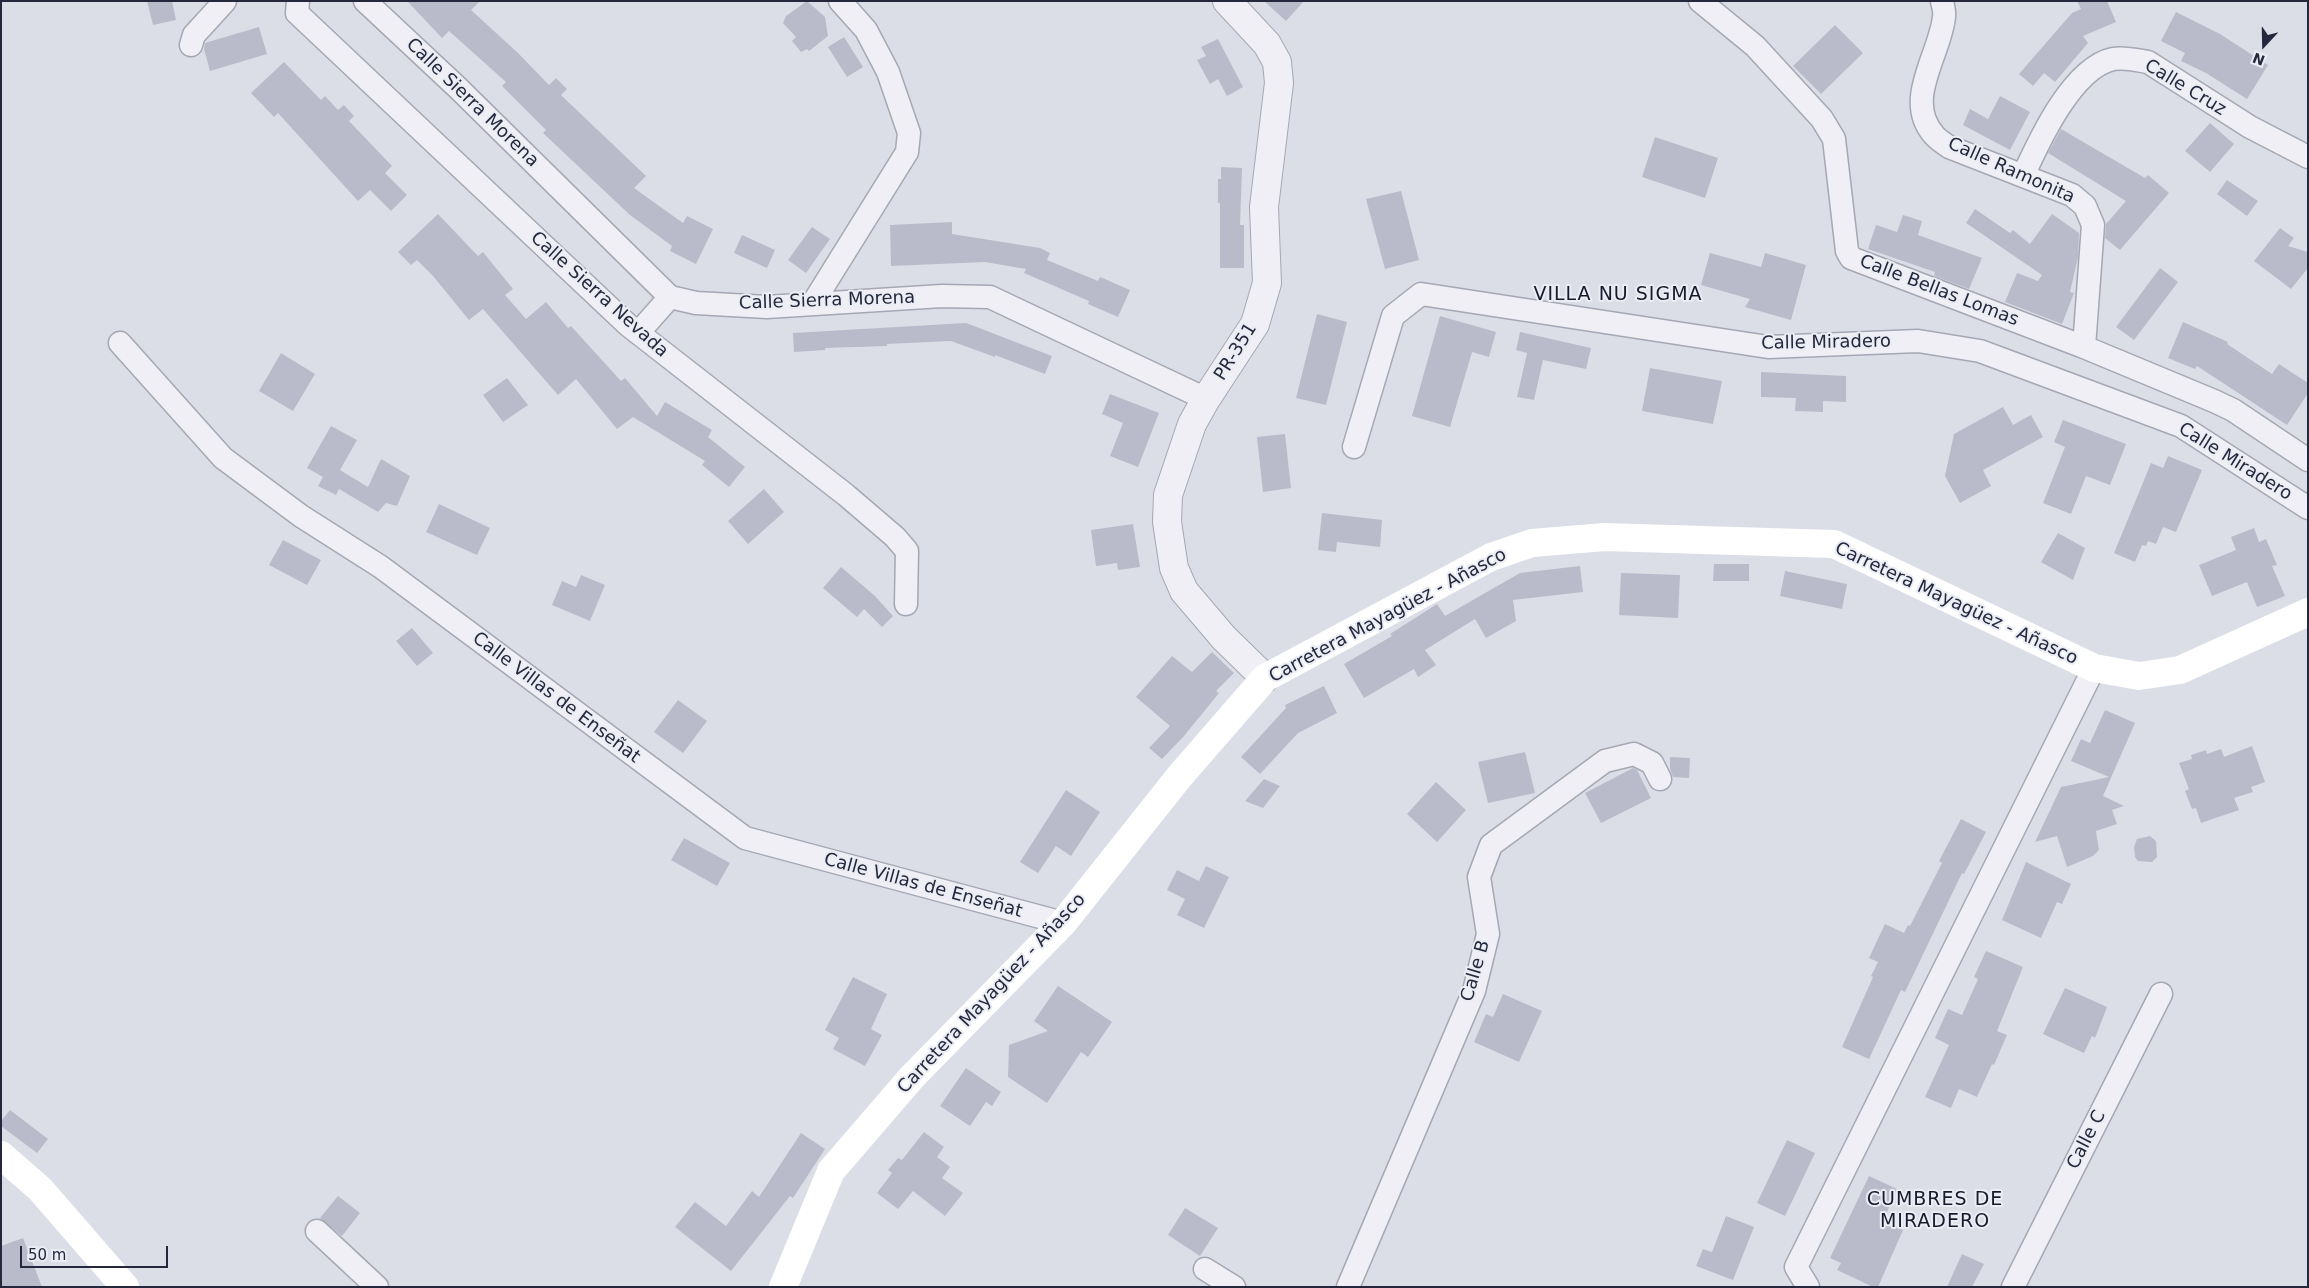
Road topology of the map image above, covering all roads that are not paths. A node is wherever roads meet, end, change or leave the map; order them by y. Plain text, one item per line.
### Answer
1 (224, 1) edge
2 (298, 1) edge
3 (365, 1) edge
4 (840, 1) edge
5 (1227, 1) edge
6 (1700, 1) edge
7 (1942, 1) edge
8 (191, 45) dead end
9 (2308, 156) edge
10 (2023, 176) junction
11 (670, 297) junction
12 (813, 303) junction
13 (638, 334) junction
14 (120, 343) dead end
15 (2084, 348) junction
16 (1206, 399) junction
17 (1354, 447) dead end
18 (2308, 460) edge
19 (2308, 508) edge
20 (906, 604) dead end
21 (2308, 612) edge
22 (2094, 668) junction
23 (1265, 678) junction
24 (1660, 779) dead end
25 (1063, 923) junction
26 (2160, 994) dead end
27 (1, 1155) edge
28 (317, 1231) dead end
29 (1205, 1269) dead end
30 (125, 1287) edge
31 (377, 1287) edge
32 (783, 1287) edge
33 (1234, 1287) edge
34 (1348, 1287) edge
35 (1808, 1287) edge
36 (2013, 1287) edge

1 - 8 street
2 - 13 street, Calle Sierra Nevada
3 - 11 street, Calle Sierra Morena
4 - 12 street
5 - 16 street, PR-351 / PR-351
6 - 15 street, Calle Bellas Lomas
7 - 10 street, Calle Ramonita
9 - 10 street, Calle Cruz
10 - 15 street, Calle Ramonita
11 - 12 street, Calle Sierra Morena
11 - 13 street
12 - 16 street, Calle Sierra Morena
13 - 20 street, Calle Sierra Nevada
14 - 25 street, Calle Villas de Enseñat
15 - 18 street, Calle Bellas Lomas
16 - 23 street, PR-351 / PR-351
17 - 19 street, Calle Miradero
21 - 22 main road, Carretera Mayagüez - Añasco
22 - 23 main road, Carretera Mayagüez - Añasco
22 - 35 street
23 - 25 main road, Carretera Mayagüez - Añasco
24 - 34 street, Calle B
25 - 32 main road, Carretera Mayagüez - Añasco
26 - 36 street, Calle C
27 - 30 main road
28 - 31 street
29 - 33 street

